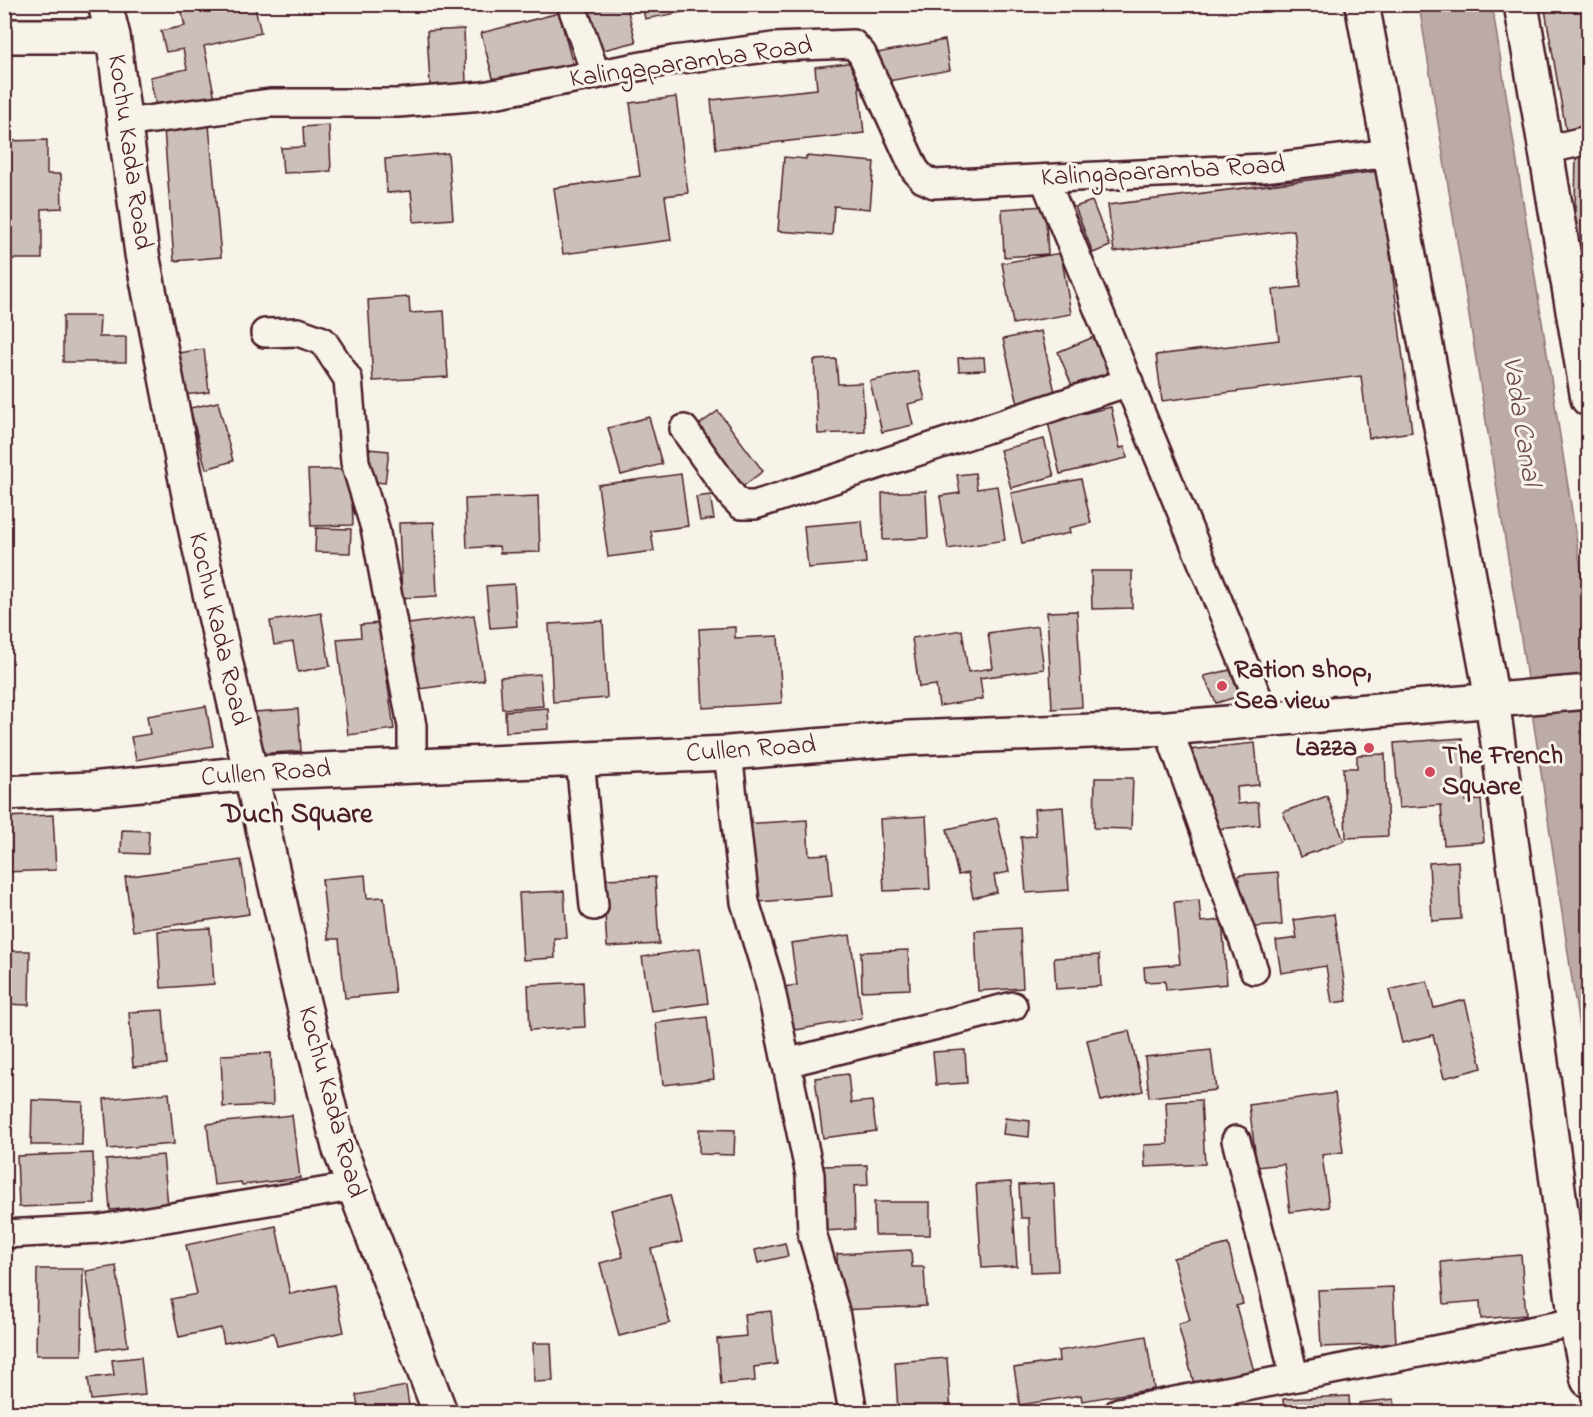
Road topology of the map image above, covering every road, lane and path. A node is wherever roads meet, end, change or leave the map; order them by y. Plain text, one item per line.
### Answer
1 (105, 4) edge
2 (571, 4) edge
3 (1362, 4) edge
4 (1521, 4) edge
5 (4, 36) edge
6 (113, 36) junction
7 (596, 75) junction
8 (124, 123) junction
9 (1588, 140) edge
10 (1546, 150) junction
11 (1390, 153) junction
12 (1046, 180) junction
13 (265, 333) dead end
14 (1129, 382) junction
15 (1588, 399) edge
16 (684, 429) dead end
17 (1588, 692) edge
18 (1495, 699) junction
19 (1267, 720) junction
20 (1168, 728) junction
21 (728, 753) junction
22 (580, 759) junction
23 (412, 766) junction
24 (250, 773) junction
25 (4, 793) edge
26 (594, 906) dead end
27 (1254, 970) dead end
28 (1012, 1006) dead end
29 (786, 1063) junction
30 (1236, 1140) dead end
31 (352, 1187) junction
32 (4, 1234) edge
33 (1576, 1322) junction
34 (1294, 1376) junction
35 (1588, 1380) edge
36 (440, 1413) edge
37 (853, 1413) edge
38 (1119, 1413) edge

1 - 6 main road, Kochu Kada Road
2 - 7 street
3 - 11 main road
4 - 10 main road
5 - 6 main road
6 - 8 main road, Kochu Kada Road
7 - 8 street, Kalingaparamba Road
7 - 12 street, Kalingaparamba Road
8 - 24 main road, Kochu Kada Road
9 - 10 street
10 - 15 main road
11 - 12 street, Kalingaparamba Road
11 - 18 main road
12 - 14 street
13 - 23 street
14 - 16 street
14 - 19 street
17 - 18 main road, Cullen Road
18 - 19 main road, Cullen Road
18 - 33 main road
19 - 20 main road, Cullen Road
20 - 21 main road, Cullen Road
20 - 27 street
21 - 22 main road, Cullen Road
21 - 29 street
22 - 23 main road, Cullen Road
22 - 26 street
23 - 24 main road, Cullen Road
24 - 25 main road, Cullen Road
24 - 31 main road, Kochu Kada Road
28 - 29 street
29 - 37 street
30 - 34 street
31 - 32 street
31 - 36 main road, Kochu Kada Road
33 - 34 street
33 - 35 main road
34 - 38 street

